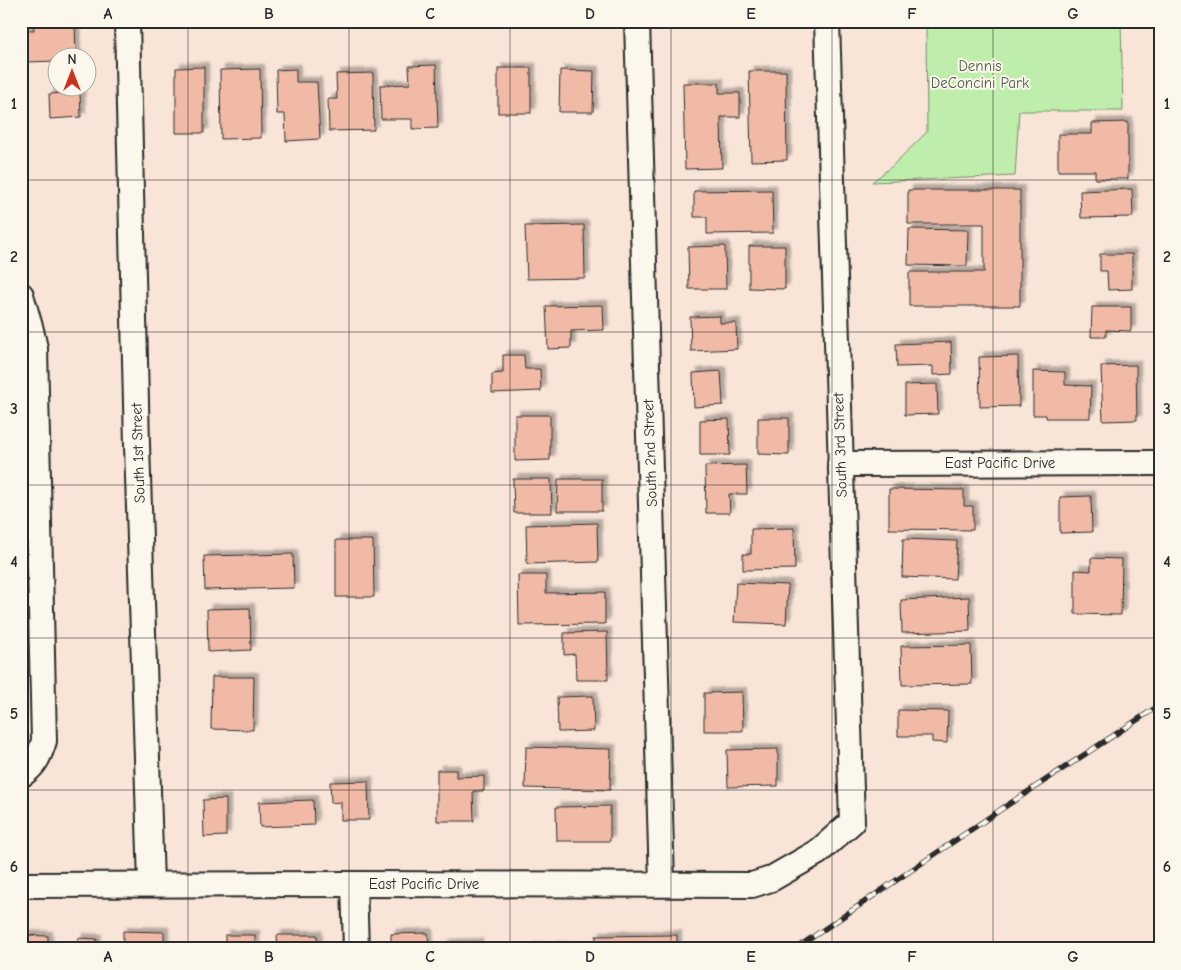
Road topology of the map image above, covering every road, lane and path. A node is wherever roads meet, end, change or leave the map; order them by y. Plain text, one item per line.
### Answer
1 (127, 21) edge
2 (638, 21) edge
3 (827, 21) edge
4 (21, 295) edge
5 (29, 451) edge
6 (1160, 463) edge
7 (840, 464) junction
8 (31, 641) edge
9 (21, 775) edge
10 (818, 852) joint
11 (151, 884) junction
12 (354, 884) junction
13 (662, 884) junction
14 (21, 885) edge
15 (356, 949) edge

1 - 11 street, South 1st Street
2 - 13 street, South 2nd Street
3 - 7 street, South 3rd Street
4 - 5 street
5 - 8 street
6 - 7 street, East Pacific Drive
7 - 10 street, South 3rd Street
8 - 9 street
10 - 13 street, East Pacific Drive
11 - 12 street, East Pacific Drive
11 - 14 street, East Pacific Drive
12 - 13 street, East Pacific Drive
12 - 15 street

